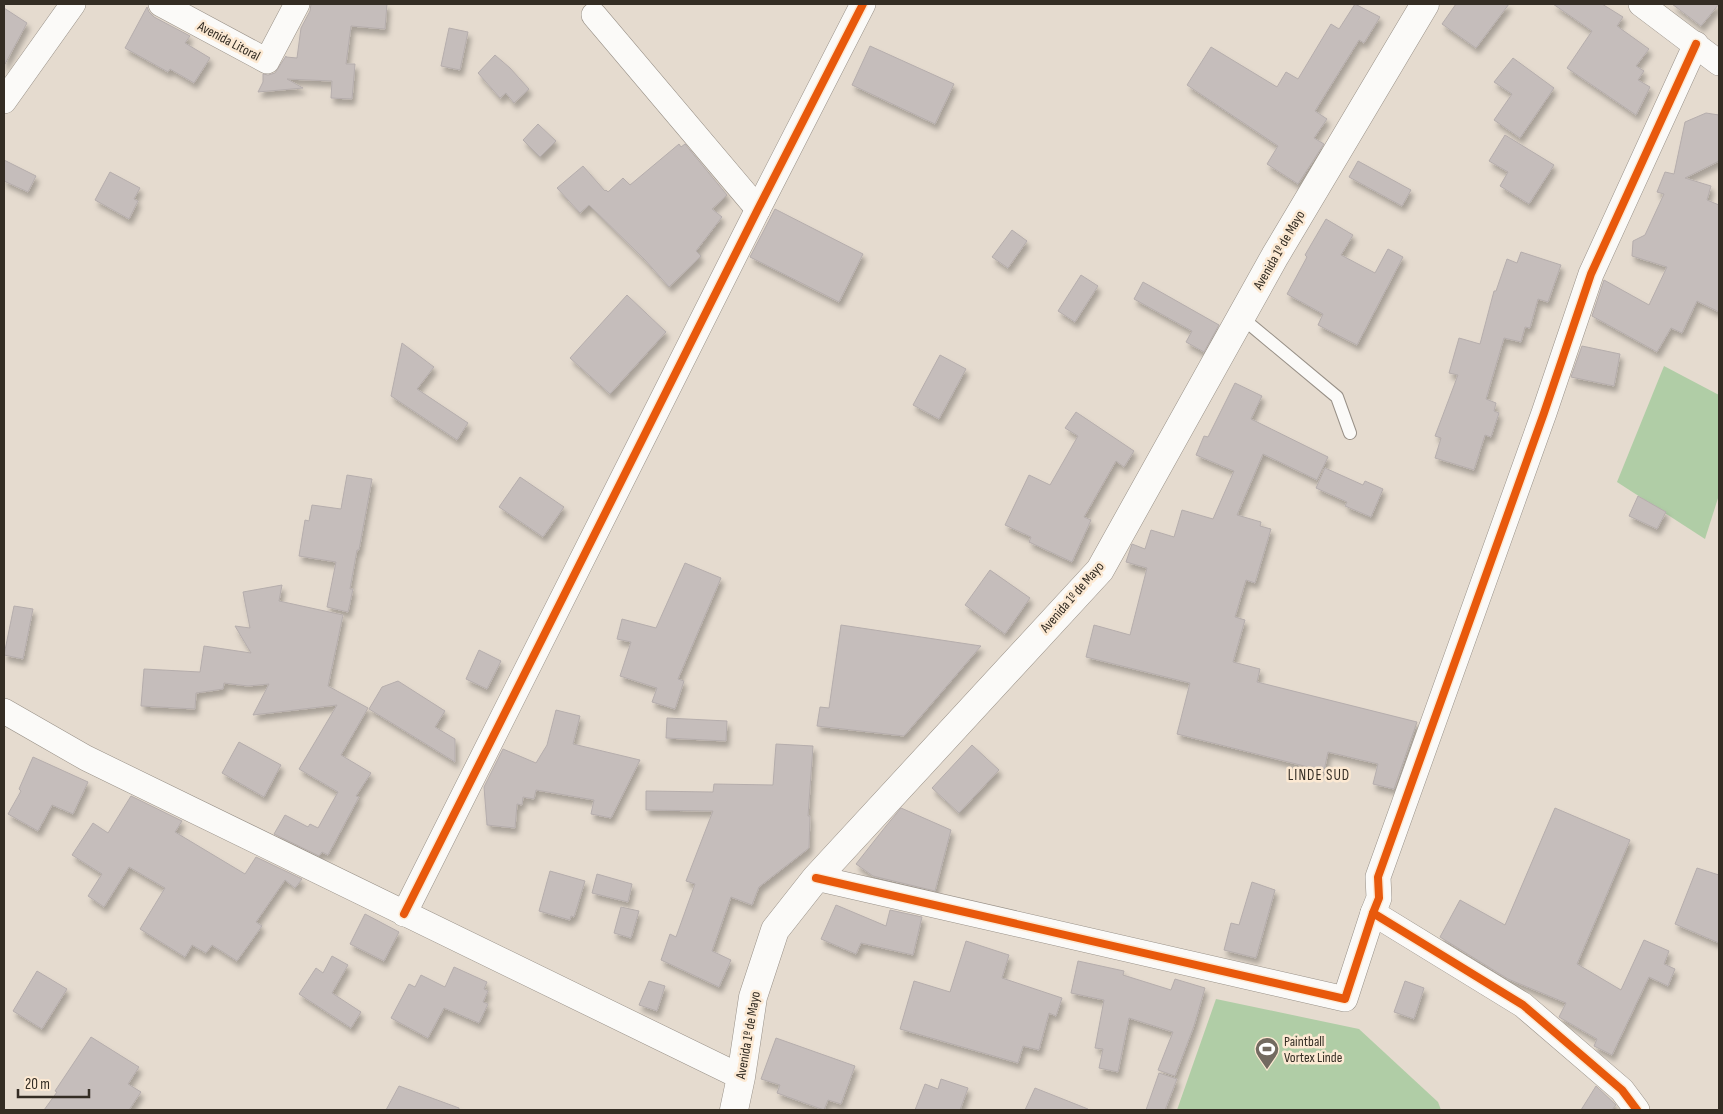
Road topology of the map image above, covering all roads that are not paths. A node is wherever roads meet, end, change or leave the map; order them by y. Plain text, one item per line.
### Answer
1 (73, 4) edge
2 (161, 4) edge
3 (297, 4) edge
4 (863, 4) edge
5 (1425, 4) edge
6 (1641, 4) edge
7 (594, 15) dead end
8 (1696, 44) junction
9 (1719, 63) edge
10 (4, 101) edge
11 (758, 209) junction
12 (1241, 317) junction
13 (1350, 432) dead end
14 (4, 711) edge
15 (816, 878) junction
16 (1373, 913) junction
17 (404, 914) junction
18 (741, 1077) junction
19 (734, 1110) edge
20 (1637, 1110) edge

1 - 10 street
2 - 3 street, Avenida Litoral
4 - 11 street
5 - 12 main road, Avenida 1º de Mayo
6 - 8 street
7 - 11 street
8 - 9 street
8 - 16 street
11 - 17 street
12 - 13 lane
12 - 15 main road, Avenida 1º de Mayo
14 - 17 street
15 - 16 street
15 - 18 main road, Avenida 1º de Mayo
16 - 20 street
17 - 18 street
18 - 19 main road, Avenida 1º de Mayo

